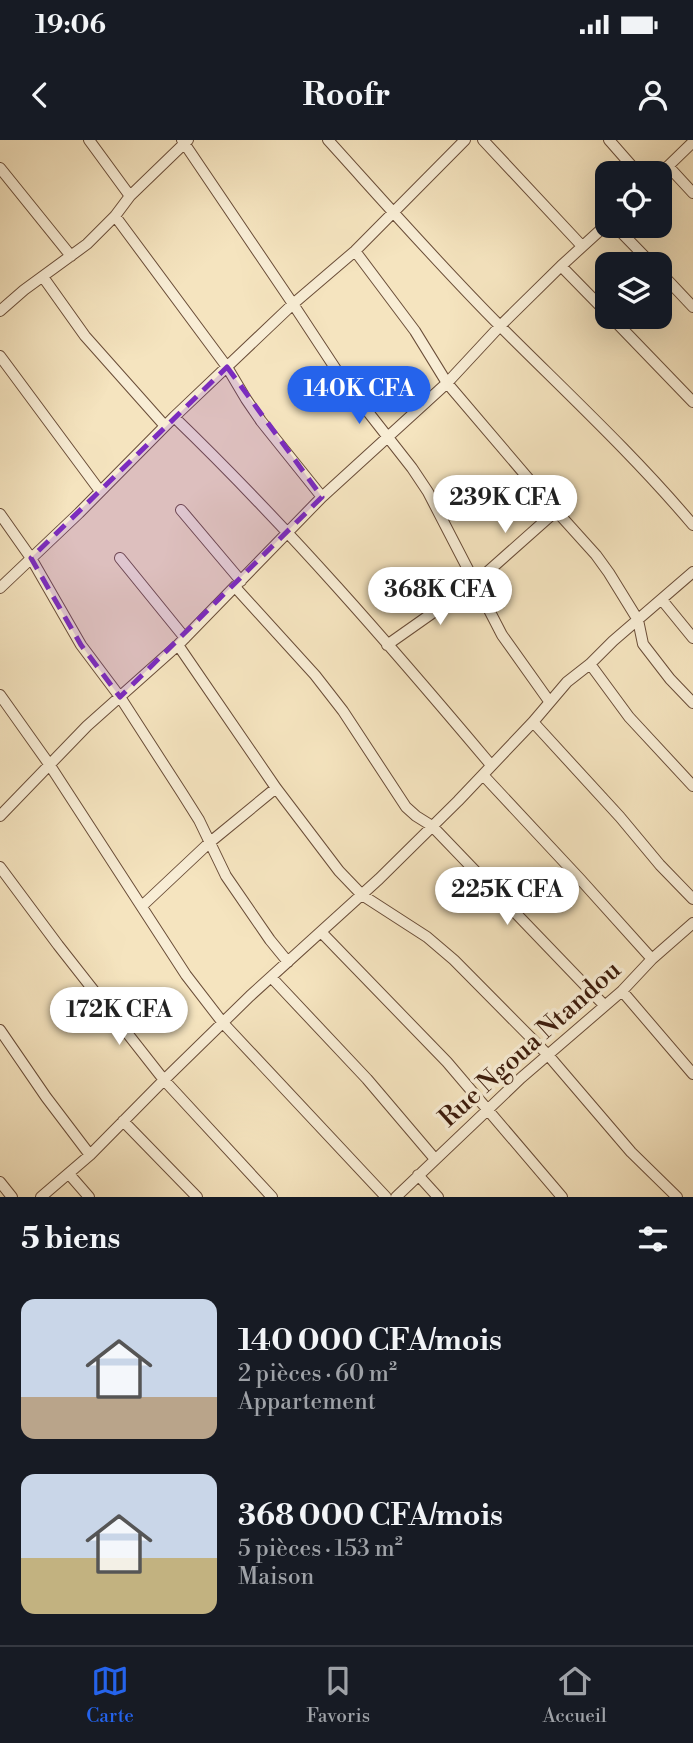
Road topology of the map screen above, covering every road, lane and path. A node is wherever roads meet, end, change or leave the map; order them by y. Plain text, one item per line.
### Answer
1 (89, 140) edge
2 (328, 140) edge
3 (465, 140) edge
4 (483, 140) edge
5 (609, 140) edge
6 (185, 141) edge
7 (693, 142) edge
8 (627, 161) edge
9 (672, 162) edge
10 (0, 168) edge
11 (672, 176) edge
12 (693, 193) edge
13 (130, 196) junction
14 (393, 212) junction
15 (115, 216) junction
16 (595, 235) edge
17 (627, 238) edge
18 (582, 246) junction
19 (355, 251) junction
20 (640, 252) edge
21 (71, 256) junction
22 (561, 266) junction
23 (43, 277) junction
24 (672, 285) edge
25 (595, 301) edge
26 (293, 304) junction
27 (693, 307) edge
28 (0, 311) edge
29 (500, 326) junction
30 (623, 329) edge
31 (0, 356) edge
32 (227, 368) junction
33 (447, 383) junction
34 (693, 402) edge
35 (174, 417) junction
36 (165, 426) junction
37 (389, 437) junction
38 (100, 491) junction
39 (322, 496) junction
40 (181, 510) dead end
41 (556, 511) junction
42 (0, 514) edge
43 (693, 525) edge
44 (287, 531) junction
45 (31, 558) junction
46 (120, 558) dead end
47 (693, 572) edge
48 (475, 583) junction
49 (238, 584) junction
50 (0, 588) edge
51 (662, 600) junction
52 (638, 621) junction
53 (693, 638) edge
54 (181, 642) junction
55 (387, 646) junction
56 (590, 664) junction
57 (0, 695) edge
58 (120, 697) junction
59 (549, 701) junction
60 (693, 703) edge
61 (533, 722) junction
62 (49, 764) junction
63 (491, 765) junction
64 (482, 775) junction
65 (693, 786) edge
66 (276, 788) junction
67 (0, 816) edge
68 (432, 826) junction
69 (209, 843) junction
70 (0, 867) edge
71 (362, 895) junction
72 (693, 899) edge
73 (142, 906) junction
74 (692, 926) edge
75 (322, 933) junction
76 (652, 960) junction
77 (288, 962) junction
78 (271, 977) junction
79 (622, 990) junction
80 (604, 1005) junction
81 (223, 1023) junction
82 (0, 1030) edge
83 (548, 1055) junction
84 (693, 1074) edge
85 (164, 1080) junction
86 (489, 1110) junction
87 (123, 1121) junction
88 (90, 1155) junction
89 (435, 1159) junction
90 (69, 1174) junction
91 (418, 1175) junction
92 (0, 1182) edge
93 (12, 1197) edge
94 (41, 1197) edge
95 (89, 1197) edge
96 (197, 1197) edge
97 (272, 1197) edge
98 (386, 1197) edge
99 (396, 1197) edge
100 (438, 1197) edge
101 (562, 1197) edge
102 (677, 1197) edge

1 - 13 street
2 - 14 street
3 - 14 street
4 - 18 street
5 - 8 street
6 - 13 street
6 - 26 street
7 - 9 street
10 - 21 street
11 - 12 street
13 - 15 street
14 - 19 street
14 - 29 street
15 - 21 street
15 - 32 street
16 - 18 street
17 - 20 street
18 - 22 street
19 - 26 street
19 - 33 street
21 - 23 street
22 - 25 street
22 - 29 street
23 - 28 street
23 - 36 street
24 - 27 street
26 - 32 street
26 - 37 street
29 - 33 street
29 - 43 street
30 - 34 street
31 - 38 street
32 - 35 street
32 - 39 street
33 - 37 street
33 - 41 street
35 - 36 street
35 - 44 street
36 - 38 street
37 - 39 street
37 - 48 street
38 - 45 street
39 - 44 street
40 - 49 street
41 - 48 street
41 - 52 street
42 - 45 street
44 - 49 street
44 - 55 street
45 - 50 street
45 - 58 street
46 - 54 street
47 - 51 street
48 - 55 street
48 - 59 street
49 - 54 street
49 - 68 street
51 - 52 street
51 - 53 street
52 - 56 street
52 - 60 street
54 - 58 street
54 - 66 street
55 - 63 street
56 - 59 street
56 - 65 street
57 - 62 street
58 - 62 street
58 - 69 street
59 - 61 street
61 - 63 street
61 - 72 street
62 - 67 street
62 - 73 street
63 - 64 street
64 - 68 street
64 - 76 street
66 - 69 street
66 - 71 street
68 - 71 street
68 - 80 street
69 - 73 street
69 - 77 street
70 - 85 street
71 - 75 street
71 - 83 street
73 - 81 street
74 - 76 street, Rue Ngoua Ntandou
75 - 77 street
75 - 86 street
76 - 79 street, Rue Ngoua Ntandou
77 - 78 street
78 - 81 street
78 - 89 street
79 - 80 street, Rue Ngoua Ntandou
79 - 84 street
80 - 83 street, Rue Ngoua Ntandou
81 - 85 street
81 - 98 street
82 - 88 street
83 - 86 street, Rue Ngoua Ntandou
83 - 102 street
85 - 87 street
85 - 97 street
86 - 89 street, Rue Ngoua Ntandou
86 - 101 street
87 - 88 street
87 - 96 street
88 - 90 street
89 - 91 street, Rue Ngoua Ntandou
90 - 94 street
90 - 95 street
91 - 99 street, Rue Ngoua Ntandou
91 - 100 street
92 - 93 street

